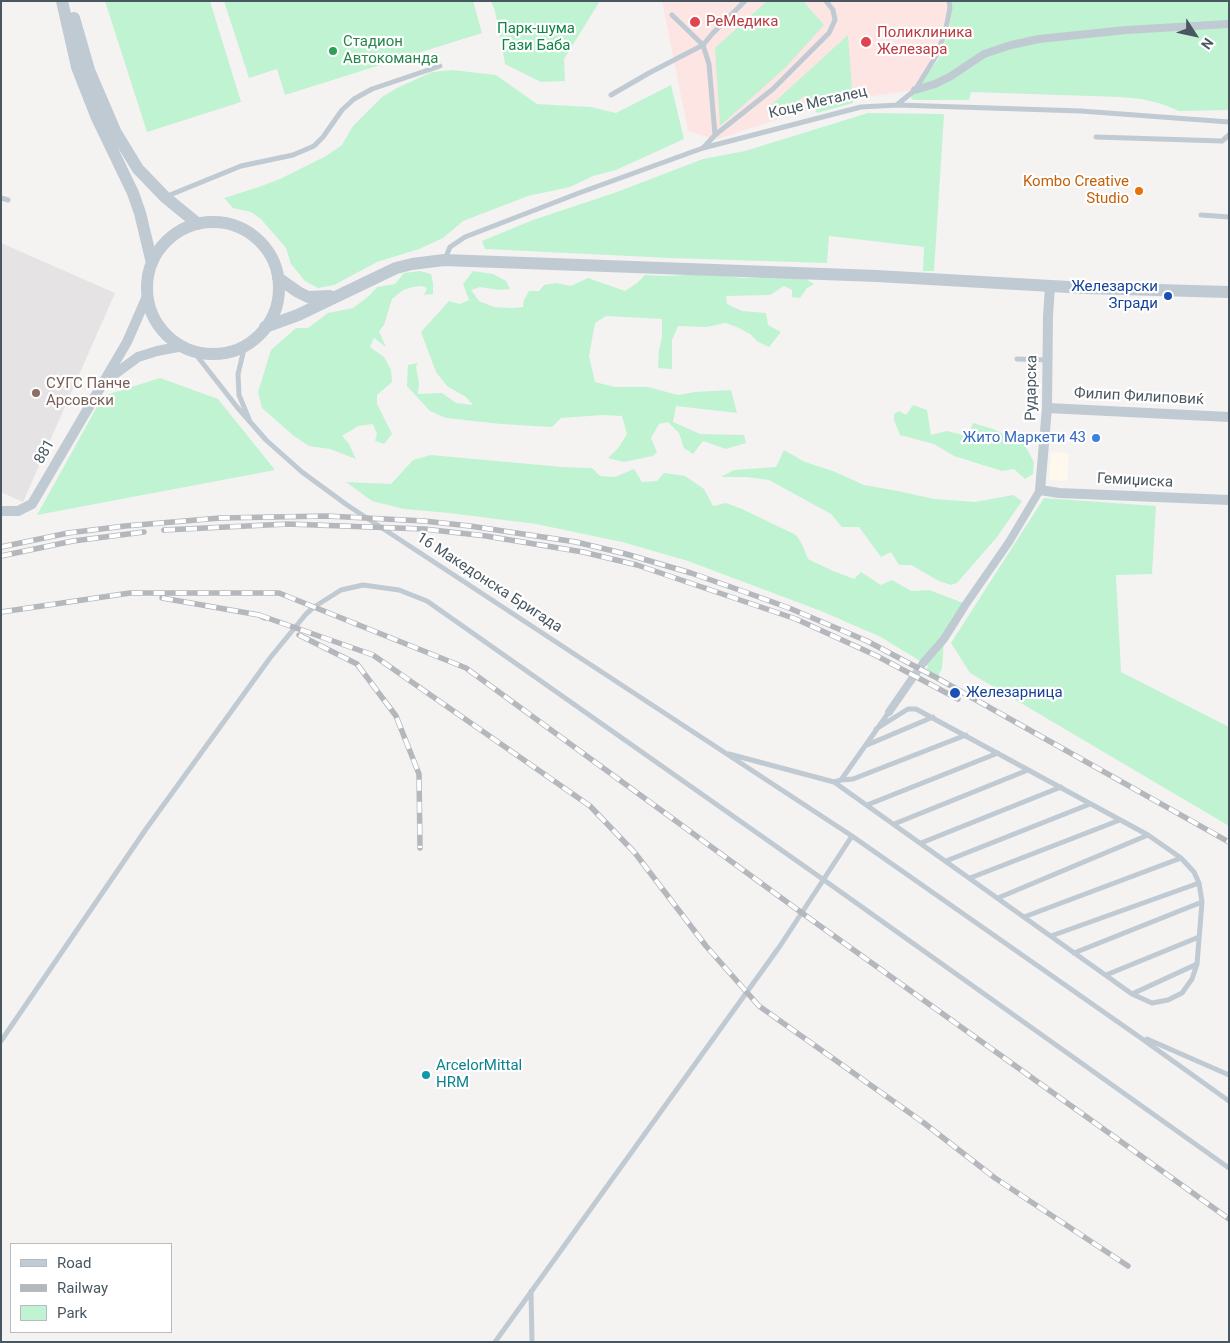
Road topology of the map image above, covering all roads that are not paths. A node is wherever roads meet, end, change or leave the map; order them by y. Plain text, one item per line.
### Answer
1 (62, 1) edge
2 (70, 1) edge
3 (745, 1) edge
4 (826, 1) edge
5 (949, 1) edge
6 (672, 16) dead end
7 (1229, 24) edge
8 (703, 45) junction
9 (440, 66) dead end
10 (914, 90) junction
11 (612, 95) dead end
12 (898, 104) junction
13 (1229, 122) edge
14 (1229, 135) edge
15 (715, 136) junction
16 (1096, 137) dead end
17 (703, 148) junction
18 (165, 197) junction
19 (1, 198) edge
20 (8, 200) dead end
21 (1201, 216) dead end
22 (1229, 217) edge
23 (198, 224) junction
24 (444, 260) junction
25 (152, 263) junction
26 (278, 278) junction
27 (1050, 286) junction
28 (1229, 292) edge
29 (148, 294) junction
30 (340, 295) junction
31 (265, 327) junction
32 (245, 345) junction
33 (188, 349) junction
34 (1017, 360) dead end
35 (1047, 360) junction
36 (100, 387) junction
37 (1047, 408) junction
38 (1229, 417) edge
39 (250, 421) junction
40 (1040, 490) junction
41 (1229, 500) edge
42 (2, 512) edge
43 (889, 712) joint
44 (933, 717) junction
45 (876, 729) junction
46 (966, 735) junction
47 (865, 746) junction
48 (724, 753) junction
49 (998, 753) junction
50 (1028, 770) junction
51 (841, 780) junction
52 (834, 782) junction
53 (1061, 788) junction
54 (1090, 804) junction
55 (867, 805) junction
56 (1120, 820) junction
57 (894, 824) junction
58 (1148, 835) junction
59 (852, 836) junction
60 (921, 843) junction
61 (1181, 858) junction
62 (946, 861) junction
63 (970, 878) junction
64 (824, 880) junction
65 (1199, 883) junction
66 (998, 898) junction
67 (1202, 902) junction
68 (1024, 917) junction
69 (1052, 936) junction
70 (1199, 937) junction
71 (1074, 953) junction
72 (1197, 964) junction
73 (1106, 975) junction
74 (1132, 994) junction
75 (1138, 1036) junction
76 (1, 1041) edge
77 (1229, 1075) edge
78 (1229, 1101) edge
79 (1229, 1168) edge
80 (531, 1291) junction
81 (495, 1342) edge
82 (532, 1342) edge

1 - 25 street
2 - 18 street
3 - 8 lane
4 - 15 lane
5 - 10 lane
6 - 8 lane
7 - 10 street
8 - 11 lane
8 - 15 lane
9 - 18 lane
10 - 12 lane
12 - 13 lane, Коце Металец
12 - 17 lane, Коце Металец
14 - 16 lane
15 - 17 lane
17 - 24 lane, Коце Металец
18 - 23 street
19 - 20 lane
21 - 22 lane
23 - 25 street
23 - 26 street
24 - 27 street
24 - 30 street
25 - 29 street
26 - 30 street
26 - 31 street
27 - 28 street
27 - 35 street, Рударска
29 - 33 street
29 - 36 street, 881
30 - 31 street
31 - 32 street
32 - 33 street
32 - 39 lane, 16 Македонска Бригада
33 - 36 street, 881
33 - 39 lane, 16 Македонска Бригада
34 - 35 lane
35 - 37 street, Рударска
36 - 42 street, 881
37 - 38 street, Филип Филиповиќ
37 - 40 street, Рударска
39 - 48 lane, 16 Македонска Бригада
40 - 41 street, Гемиџиска
40 - 43 street
43 - 45 lane
44 - 45 lane
44 - 46 lane
44 - 47 lane
45 - 47 lane
46 - 49 lane
46 - 51 lane
47 - 51 lane
48 - 52 lane
48 - 59 lane, 16 Македонска Бригада
49 - 50 lane
49 - 55 lane
50 - 53 lane
50 - 57 lane
51 - 52 lane
52 - 55 lane
53 - 54 lane
53 - 60 lane
54 - 56 lane
54 - 62 lane
55 - 57 lane
56 - 58 lane
56 - 63 lane
57 - 60 lane
58 - 61 lane
58 - 66 lane
59 - 64 lane
59 - 75 lane, 16 Македонска Бригада
60 - 62 lane
61 - 65 lane
61 - 68 lane
62 - 63 lane
63 - 66 lane
64 - 76 lane
64 - 79 lane
64 - 80 lane
65 - 67 lane
65 - 69 lane
66 - 68 lane
67 - 70 lane
67 - 71 lane
68 - 69 lane
69 - 71 lane
70 - 72 lane
70 - 73 lane
71 - 73 lane
72 - 74 lane
72 - 74 lane
73 - 74 lane
75 - 77 lane
75 - 78 lane
80 - 81 lane
80 - 82 lane

